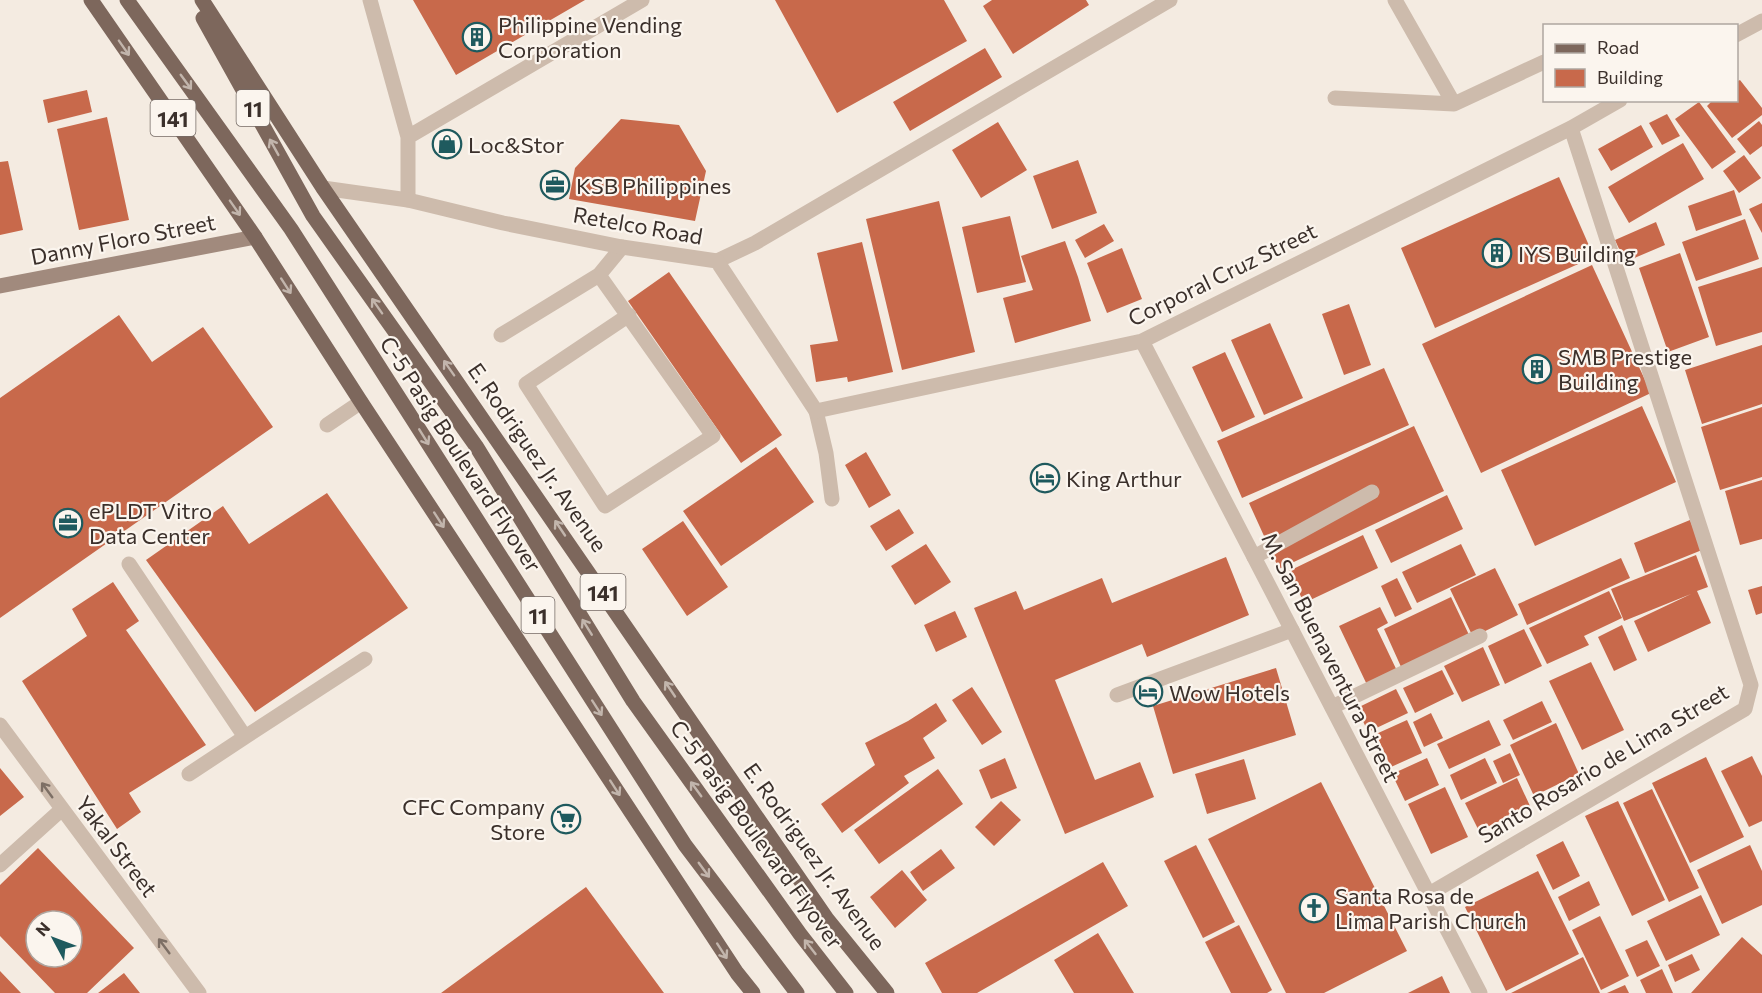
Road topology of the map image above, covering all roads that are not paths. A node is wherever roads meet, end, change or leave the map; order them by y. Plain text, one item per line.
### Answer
1 (91, 0) edge
2 (127, 0) edge
3 (192, 0) edge
4 (202, 0) edge
5 (370, 0) edge
6 (642, 0) edge
7 (1170, 0) edge
8 (1395, 0) edge
9 (1762, 21) edge
10 (1738, 34) edge
11 (1543, 63) edge
12 (1335, 98) dead end
13 (1616, 102) edge
14 (1454, 104) junction
15 (1571, 128) junction
16 (408, 137) junction
17 (323, 188) junction
18 (408, 200) junction
19 (255, 237) junction
20 (622, 247) junction
21 (717, 261) junction
22 (599, 275) junction
23 (0, 286) edge
24 (629, 315) junction
25 (501, 335) dead end
26 (1142, 341) junction
27 (361, 402) junction
28 (816, 411) junction
29 (327, 425) dead end
30 (1372, 492) dead end
31 (832, 499) dead end
32 (1254, 557) junction
33 (129, 564) dead end
34 (1292, 630) junction
35 (1480, 636) dead end
36 (365, 659) dead end
37 (1117, 695) dead end
38 (1332, 708) junction
39 (0, 725) edge
40 (245, 737) junction
41 (189, 774) dead end
42 (61, 810) junction
43 (0, 865) edge
44 (1429, 894) junction
45 (199, 993) edge
46 (753, 993) edge
47 (797, 993) edge
48 (846, 993) edge
49 (887, 993) edge
50 (1480, 993) edge

1 -> 19 main road, 141
2 -> 47 main road, C-5 Pasig Boulevard Flyover / 11
48 -> 3 main road, C-5 Pasig Boulevard Flyover / 11
4 - 17 main road, E. Rodriguez Jr. Avenue / 141
5 - 16 street
6 - 16 street
7 - 21 street
8 - 14 street
9 - 10 street
11 - 14 street
12 - 14 street
13 - 15 street, Corporal Cruz Street
15 - 26 street, Corporal Cruz Street
15 - 44 street, Santo Rosario de Lima Street
16 - 18 street
17 - 18 street, Retelco Road
49 -> 17 main road, E. Rodriguez Jr. Avenue / 141
18 - 20 street, Retelco Road
19 - 23 main road, Danny Floro Street
19 -> 27 main road, 141
20 - 21 street, Retelco Road
20 - 22 street
21 - 28 street, Retelco Road
22 - 24 street
22 - 25 street
24 - 24 street
26 - 28 street, Corporal Cruz Street
26 - 32 street, M. San Buenaventura Street
27 - 29 street
27 -> 46 main road, 141
28 - 31 street, Retelco Road
30 - 32 street
32 - 34 street, M. San Buenaventura Street
33 - 40 street
34 - 37 street
34 - 38 street, M. San Buenaventura Street
35 - 38 street
36 - 40 street
38 - 44 street, M. San Buenaventura Street
42 -> 39 street, Yakal Street
40 - 41 street
42 - 43 street
45 -> 42 street, Yakal Street
44 - 50 street, M. San Buenaventura Street

